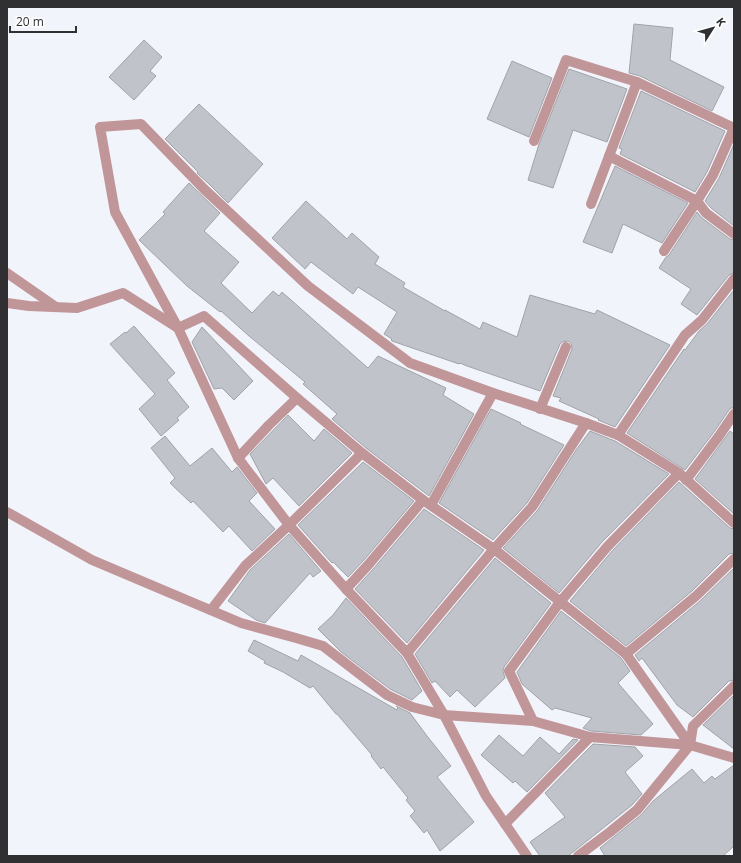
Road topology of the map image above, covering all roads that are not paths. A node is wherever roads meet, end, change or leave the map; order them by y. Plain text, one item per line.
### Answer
1 (637, 82) junction
2 (734, 128) edge
3 (534, 141) dead end
4 (609, 156) junction
5 (697, 201) junction
6 (592, 204) dead end
7 (734, 234) edge
8 (664, 251) dead end
9 (7, 273) edge
10 (734, 279) edge
11 (7, 303) edge
12 (57, 307) junction
13 (178, 328) junction
14 (566, 347) dead end
15 (493, 393) junction
16 (297, 398) junction
17 (540, 409) junction
18 (734, 414) edge
19 (586, 423) junction
20 (618, 435) junction
21 (362, 453) junction
22 (238, 458) junction
23 (679, 473) junction
24 (686, 480) junction
25 (427, 503) junction
26 (7, 512) edge
27 (734, 523) edge
28 (289, 525) junction
29 (494, 549) junction
30 (734, 558) edge
31 (346, 590) junction
32 (560, 602) junction
33 (210, 610) junction
34 (407, 653) junction
35 (626, 654) junction
36 (734, 686) edge
37 (444, 715) junction
38 (533, 721) junction
39 (590, 737) junction
40 (690, 745) junction
41 (734, 758) edge
42 (505, 824) junction
43 (527, 856) edge
44 (578, 856) edge

1 - 2 street
1 - 3 street
1 - 4 street
2 - 5 street
4 - 5 street
4 - 6 street
5 - 7 street
5 - 8 street
9 - 12 street
10 - 20 street
11 - 12 street
12 - 13 street
13 - 15 street
13 - 16 street
13 - 22 street
14 - 17 street
15 - 17 street
15 - 25 street
16 - 21 street
16 - 22 street
17 - 19 street
18 - 24 street
19 - 20 street
19 - 29 street
20 - 23 street
21 - 25 street
21 - 28 street
22 - 28 street
23 - 24 street
23 - 32 street
24 - 27 street
25 - 29 street
25 - 31 street
26 - 33 street
28 - 31 street
28 - 33 street
29 - 32 street
29 - 34 street
30 - 35 street
31 - 34 street
32 - 35 street
32 - 38 street
33 - 37 street
34 - 37 street
35 - 40 street
36 - 40 street
37 - 38 street
37 - 42 street
38 - 39 street
39 - 40 street
39 - 42 street
40 - 41 street
40 - 44 street
42 - 43 street

